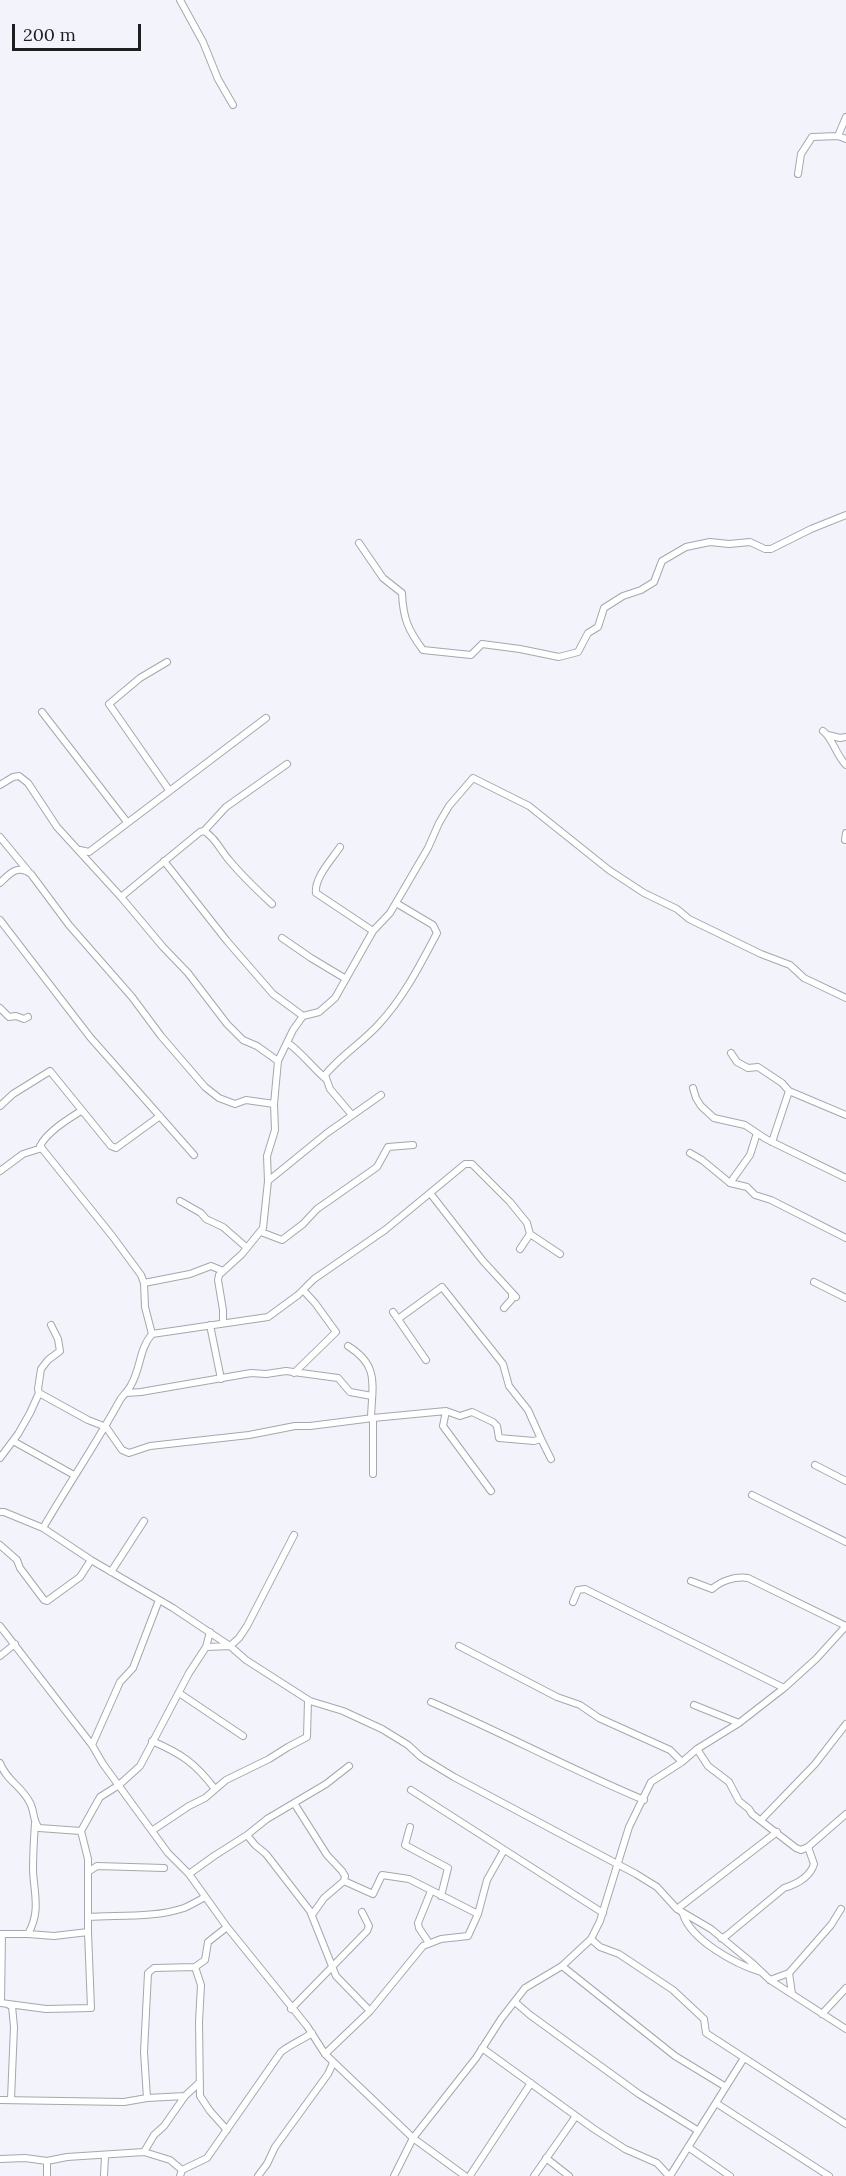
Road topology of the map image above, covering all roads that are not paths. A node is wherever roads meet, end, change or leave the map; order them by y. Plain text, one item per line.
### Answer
1 (180, 0) edge
2 (233, 105) dead end
3 (846, 117) edge
4 (838, 136) junction
5 (846, 140) edge
6 (798, 174) dead end
7 (846, 515) edge
8 (359, 543) dead end
9 (167, 662) dead end
10 (42, 712) dead end
11 (266, 718) dead end
12 (846, 737) edge
13 (287, 764) dead end
14 (846, 765) edge
15 (0, 785) edge
16 (169, 790) junction
17 (127, 822) junction
18 (204, 831) junction
19 (0, 837) edge
20 (340, 847) dead end
21 (80, 850) junction
22 (164, 861) junction
23 (28, 872) junction
24 (0, 883) edge
25 (121, 897) junction
26 (396, 903) junction
27 (272, 904) dead end
28 (0, 920) edge
29 (373, 931) junction
30 (282, 938) dead end
31 (346, 979) junction
32 (846, 998) edge
33 (0, 1008) edge
34 (303, 1016) junction
35 (28, 1017) dead end
36 (288, 1043) junction
37 (730, 1053) dead end
38 (278, 1061) junction
39 (326, 1080) junction
40 (693, 1088) dead end
41 (789, 1091) junction
42 (0, 1095) edge
43 (381, 1095) dead end
44 (2, 1104) edge
45 (274, 1104) junction
46 (81, 1111) junction
47 (352, 1115) junction
48 (846, 1115) edge
49 (160, 1116) junction
50 (757, 1133) junction
51 (772, 1142) junction
52 (413, 1145) dead end
53 (42, 1148) junction
54 (690, 1153) dead end
55 (194, 1155) dead end
56 (0, 1171) edge
57 (846, 1178) edge
58 (268, 1180) junction
59 (730, 1183) junction
60 (430, 1193) junction
61 (180, 1201) dead end
62 (261, 1232) junction
63 (530, 1234) junction
64 (846, 1238) edge
65 (246, 1247) junction
66 (520, 1250) dead end
67 (560, 1254) dead end
68 (223, 1271) junction
69 (436, 1280) dead end
70 (814, 1282) dead end
71 (144, 1283) junction
72 (442, 1287) junction
73 (303, 1290) junction
74 (846, 1298) edge
75 (504, 1308) dead end
76 (393, 1312) dead end
77 (398, 1318) junction
78 (223, 1322) junction
79 (51, 1325) dead end
80 (210, 1325) junction
81 (152, 1334) junction
82 (348, 1346) dead end
83 (426, 1360) dead end
84 (294, 1373) junction
85 (221, 1379) junction
86 (39, 1393) junction
87 (126, 1393) junction
88 (372, 1396) junction
89 (446, 1411) junction
90 (372, 1418) junction
91 (106, 1427) junction
92 (541, 1440) junction
93 (13, 1441) junction
94 (0, 1444) edge
95 (5, 1451) junction
96 (0, 1458) edge
97 (551, 1460) dead end
98 (815, 1464) dead end
99 (373, 1474) dead end
100 (74, 1475) junction
101 (846, 1481) edge
102 (491, 1491) dead end
103 (753, 1495) dead end
104 (0, 1512) edge
105 (144, 1521) dead end
106 (43, 1528) junction
107 (294, 1535) dead end
108 (846, 1542) edge
109 (0, 1545) edge
110 (91, 1560) junction
111 (111, 1572) junction
112 (691, 1581) dead end
113 (159, 1600) junction
114 (573, 1602) dead end
115 (0, 1626) edge
116 (846, 1626) edge
117 (210, 1632) junction
118 (15, 1644) junction
119 (231, 1646) junction
120 (459, 1646) dead end
121 (206, 1647) junction
122 (0, 1656) edge
123 (784, 1688) junction
124 (179, 1693) junction
125 (308, 1700) junction
126 (431, 1702) dead end
127 (694, 1705) dead end
128 (739, 1723) junction
129 (846, 1724) edge
130 (243, 1736) dead end
131 (153, 1741) junction
132 (92, 1745) junction
133 (697, 1749) junction
134 (682, 1762) junction
135 (0, 1763) edge
136 (349, 1766) dead end
137 (119, 1785) junction
138 (214, 1790) junction
139 (411, 1790) dead end
140 (644, 1800) junction
141 (294, 1803) junction
142 (846, 1814) edge
143 (761, 1820) junction
144 (35, 1823) junction
145 (410, 1827) dead end
146 (153, 1830) junction
147 (81, 1831) junction
148 (777, 1832) junction
149 (247, 1835) junction
150 (808, 1847) junction
151 (504, 1850) junction
152 (88, 1859) junction
153 (97, 1866) junction
154 (619, 1866) junction
155 (164, 1868) dead end
156 (88, 1872) junction
157 (189, 1874) junction
158 (344, 1881) junction
159 (430, 1891) junction
160 (441, 1896) junction
161 (206, 1898) junction
162 (841, 1909) dead end
163 (680, 1911) junction
164 (362, 1912) dead end
165 (603, 1913) junction
166 (478, 1914) junction
167 (312, 1915) junction
168 (88, 1917) junction
169 (227, 1927) junction
170 (88, 1932) junction
171 (1, 1934) edge
172 (28, 1934) junction
173 (724, 1938) junction
174 (591, 1939) junction
175 (429, 1943) junction
176 (333, 1966) junction
177 (562, 1966) junction
178 (195, 1967) junction
179 (763, 1973) junction
180 (789, 1973) junction
181 (773, 1979) junction
182 (790, 1986) junction
183 (846, 1989) edge
184 (792, 1994) junction
185 (515, 2002) junction
186 (0, 2003) edge
187 (291, 2009) junction
188 (370, 2011) junction
189 (822, 2014) junction
190 (846, 2029) edge
191 (312, 2032) junction
192 (482, 2048) junction
193 (325, 2055) junction
194 (744, 2058) junction
195 (333, 2062) junction
196 (200, 2082) junction
197 (531, 2083) junction
198 (726, 2087) junction
199 (93, 2094) dead end
200 (187, 2094) junction
201 (200, 2096) junction
202 (147, 2098) junction
203 (11, 2099) junction
204 (0, 2100) edge
205 (91, 2102) junction
206 (716, 2103) junction
207 (576, 2116) junction
208 (846, 2124) edge
209 (227, 2130) junction
210 (697, 2130) junction
211 (413, 2138) junction
212 (688, 2147) junction
213 (144, 2152) junction
214 (105, 2156) junction
215 (546, 2158) junction
216 (0, 2159) edge
217 (47, 2161) junction
218 (181, 2173) edge
219 (47, 2176) edge
220 (104, 2176) edge
221 (258, 2176) edge
222 (394, 2176) edge
223 (469, 2176) edge
224 (534, 2176) edge
225 (569, 2176) edge
226 (670, 2176) edge
227 (730, 2176) edge
228 (829, 2176) edge

1 - 2 street
3 - 4 street
4 - 5 street
4 - 6 street
7 - 8 street
9 - 16 street
10 - 17 street
11 - 16 street
12 - 14 street
13 - 18 street
15 - 21 street
16 - 17 street
17 - 21 street
18 - 22 street
18 - 27 street
19 - 23 street
20 - 29 street
21 - 25 street
22 - 25 street
22 - 34 street
23 - 24 street
23 - 45 street
25 - 38 street
26 - 29 street
26 - 32 street
26 - 39 street
28 - 49 street
29 - 31 street
30 - 31 street
31 - 34 street
33 - 35 street
34 - 36 street
36 - 38 street
36 - 39 street
37 - 41 street
38 - 45 street
39 - 47 street
40 - 50 street
41 - 48 street
41 - 51 street
42 - 44 street
43 - 47 street
44 - 46 street
45 - 58 street
46 - 49 street
46 - 53 street
47 - 58 street
49 - 55 street
50 - 51 street
50 - 59 street
51 - 57 street
52 - 62 street
53 - 56 street
53 - 71 street
54 - 59 street
58 - 62 street
59 - 64 street
60 - 63 street
60 - 73 street
60 - 75 street
61 - 65 street
62 - 65 street
63 - 66 street
63 - 67 street
65 - 68 street
68 - 71 street
68 - 78 street
69 - 72 street
70 - 74 street
71 - 81 street
72 - 77 street
72 - 92 street
73 - 78 street
73 - 84 street
76 - 77 street
77 - 83 street
78 - 80 street
79 - 86 street
80 - 81 street
80 - 85 street
81 - 87 street
82 - 88 street
84 - 85 street
84 - 88 street
85 - 87 street
86 - 91 street
86 - 93 street
87 - 91 street
88 - 90 street
89 - 90 street
89 - 92 street
89 - 102 street
90 - 91 street
90 - 99 street
91 - 100 street
92 - 97 street
93 - 95 street
93 - 100 street
94 - 95 street
95 - 96 street
98 - 101 street
100 - 106 street
103 - 108 street
104 - 106 street
105 - 111 street
106 - 110 street
107 - 119 street
109 - 110 street
110 - 111 street
111 - 113 street
112 - 116 street
113 - 117 street
113 - 132 street
114 - 123 street
115 - 118 street
116 - 123 street
117 - 119 street
117 - 121 street
118 - 122 street
118 - 132 street
119 - 121 street
119 - 125 street
120 - 134 street
121 - 124 street
123 - 128 street
124 - 130 street
124 - 131 street
125 - 138 street
125 - 154 street
126 - 140 street
127 - 128 street
128 - 133 street
129 - 143 street
131 - 137 street
131 - 138 street
132 - 137 street
133 - 134 street
133 - 143 street
134 - 140 street
135 - 144 street
136 - 141 street
137 - 146 street
137 - 147 street
138 - 146 street
139 - 151 street
140 - 154 street
141 - 149 street
141 - 158 street
142 - 150 street
143 - 148 street
144 - 147 street
144 - 172 street
145 - 160 street
146 - 157 street
147 - 152 street
148 - 150 street
148 - 163 street
149 - 157 street
149 - 167 street
150 - 173 street
151 - 165 street
151 - 166 street
152 - 153 street
152 - 156 street
153 - 155 street
153 - 156 street
154 - 163 street
154 - 165 street
156 - 168 street
157 - 161 street
158 - 159 street
158 - 167 street
159 - 160 street
159 - 175 street
160 - 166 street
161 - 168 street
161 - 169 street
162 - 180 street
163 - 173 street
163 - 179 street
164 - 176 street
165 - 174 street
166 - 175 street
167 - 176 street
168 - 170 street
169 - 178 street
169 - 187 street
170 - 171 street
170 - 172 street
171 - 172 street
173 - 179 street
174 - 177 street
174 - 194 street
175 - 188 street
176 - 187 street
176 - 188 street
177 - 185 street
177 - 198 street
178 - 196 street
178 - 202 street
179 - 181 street
180 - 181 street
180 - 182 street
181 - 182 street
181 - 184 street
182 - 184 street
183 - 189 street
184 - 189 street
185 - 192 street
185 - 210 street
186 - 203 street
187 - 191 street
188 - 193 street
189 - 190 street
191 - 193 street
191 - 209 street
192 - 197 street
192 - 211 street
193 - 195 street
194 - 198 street
194 - 208 street
195 - 211 street
195 - 221 street
196 - 200 street
196 - 201 street
197 - 207 street
197 - 223 street
198 - 206 street
199 - 205 street
200 - 201 street
200 - 202 street
200 - 213 street
201 - 209 street
202 - 205 street
203 - 204 street
203 - 205 street
206 - 210 street
206 - 228 street
207 - 215 street
207 - 226 street
209 - 218 street
210 - 212 street
211 - 222 street
211 - 223 street
212 - 226 street
212 - 227 street
213 - 214 street
213 - 218 street
214 - 217 street
214 - 220 street
215 - 224 street
215 - 225 street
216 - 217 street
217 - 219 street

